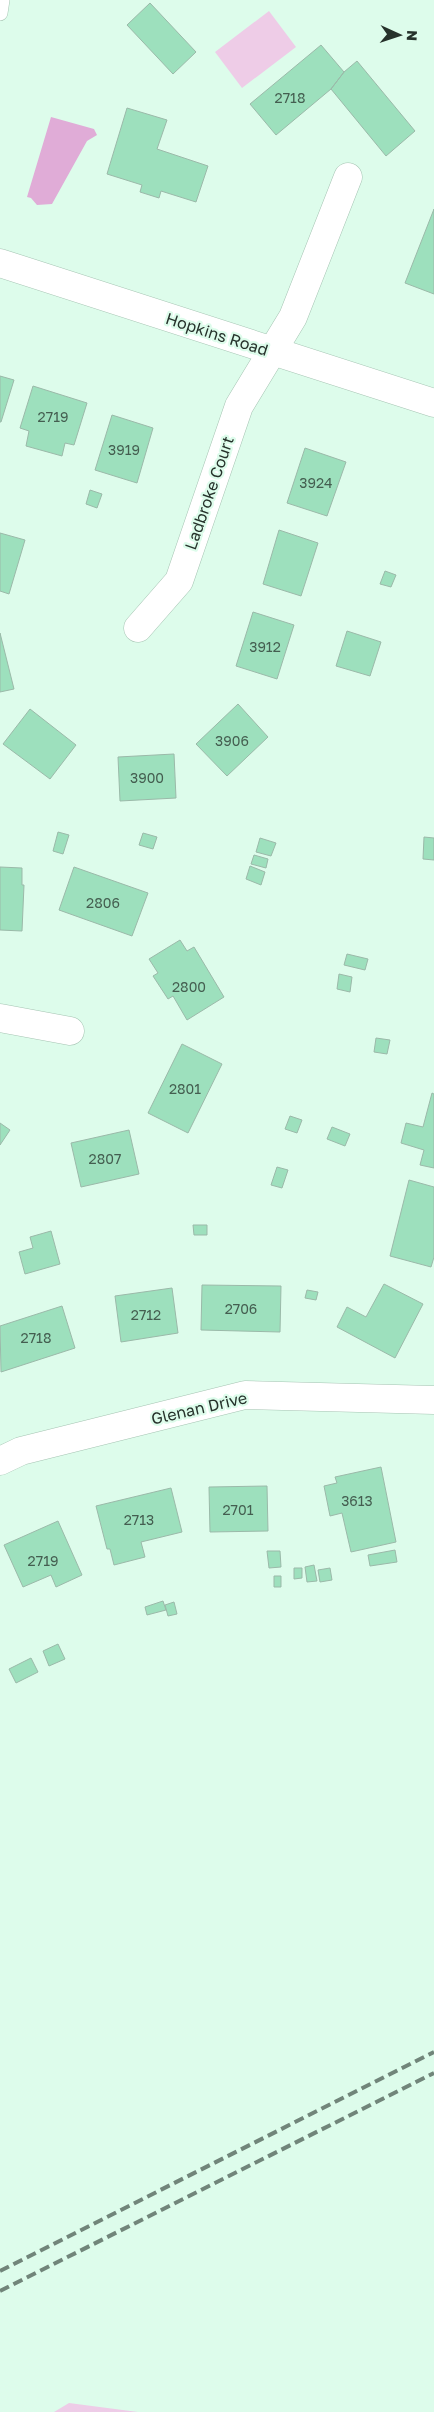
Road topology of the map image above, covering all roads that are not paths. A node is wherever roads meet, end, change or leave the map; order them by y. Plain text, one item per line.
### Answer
1 (2, 0) edge
2 (0, 13) edge
3 (348, 178) dead end
4 (0, 263) edge
5 (272, 352) junction
6 (434, 403) edge
7 (138, 628) dead end
8 (0, 1018) edge
9 (70, 1032) dead end
10 (434, 1400) edge
11 (0, 1461) edge

1 - 2 lane
3 - 5 street, Ladbroke Court
4 - 5 street, Hopkins Road
5 - 6 street, Hopkins Road
5 - 7 street, Ladbroke Court
8 - 9 street
10 - 11 street, Glenan Drive

